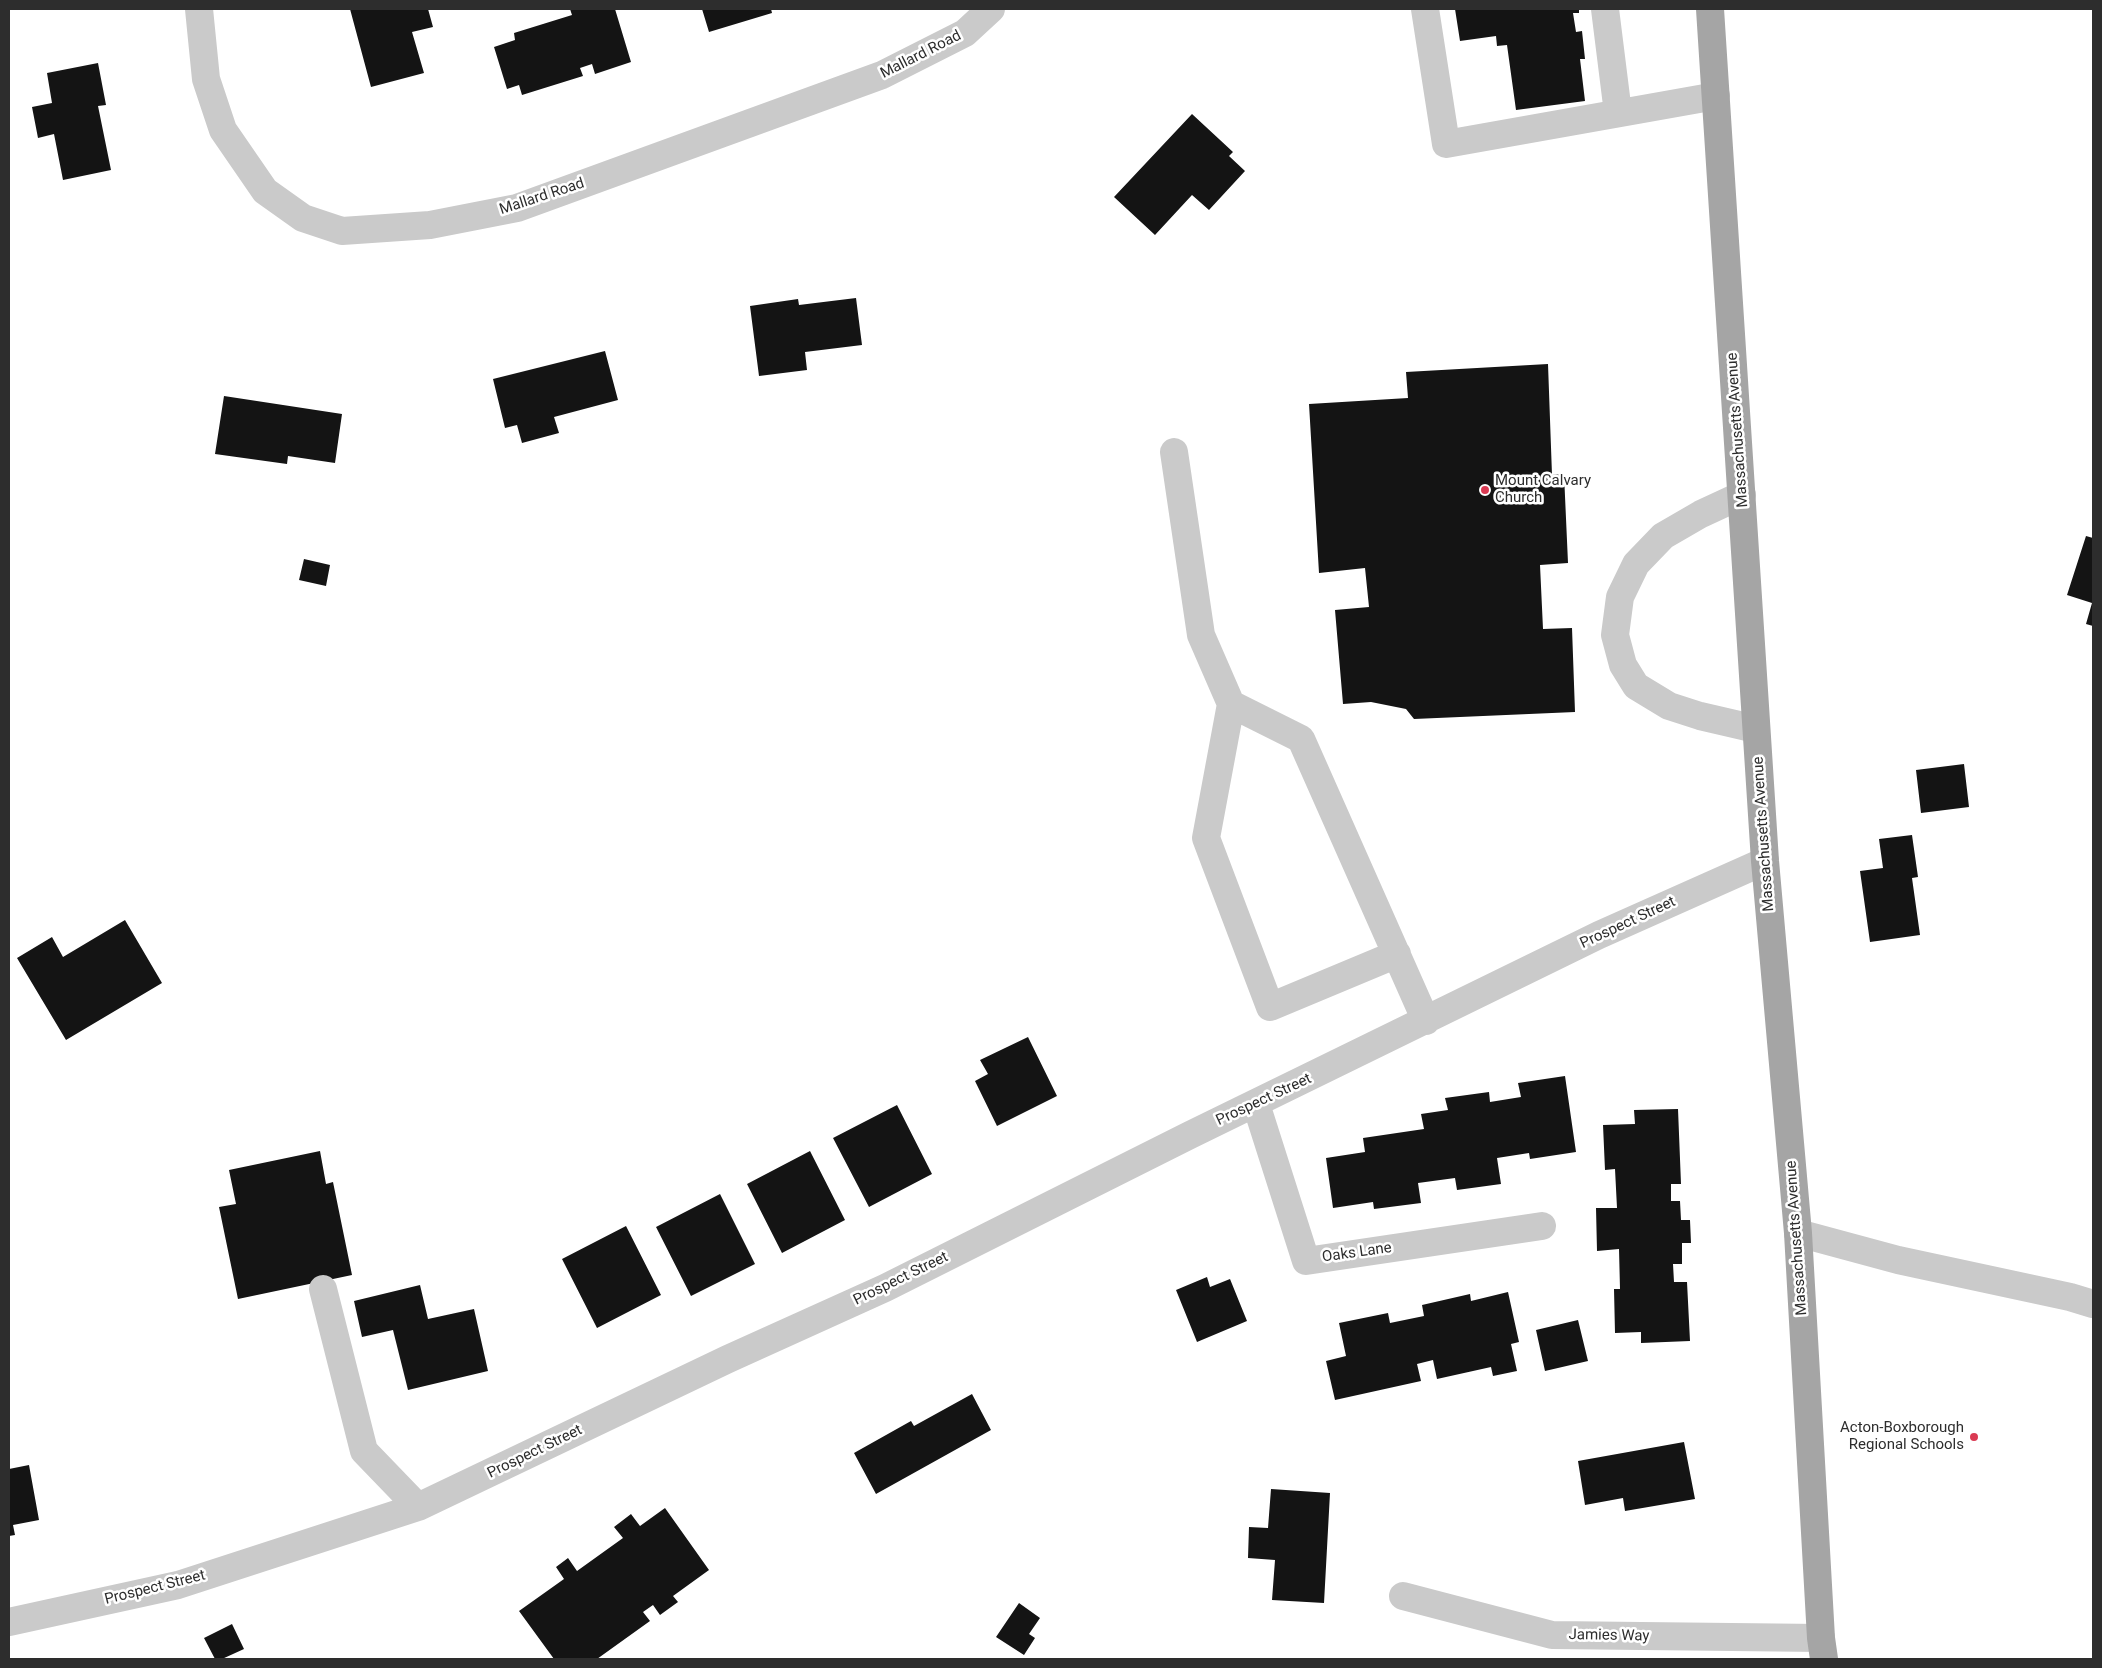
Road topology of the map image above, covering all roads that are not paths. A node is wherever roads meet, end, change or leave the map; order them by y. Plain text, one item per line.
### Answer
1 (198, 9) edge
2 (991, 9) edge
3 (1425, 9) edge
4 (1605, 9) edge
5 (1710, 9) edge
6 (1716, 96) junction
7 (1618, 113) junction
8 (1174, 452) dead end
9 (1742, 495) junction
10 (1231, 704) junction
11 (1756, 729) junction
12 (1765, 861) junction
13 (1397, 954) junction
14 (1426, 1021) junction
15 (1256, 1104) junction
16 (1542, 1226) dead end
17 (1798, 1233) junction
18 (323, 1289) dead end
19 (2093, 1304) edge
20 (418, 1507) junction
21 (1403, 1596) dead end
22 (9, 1622) edge
23 (1823, 1649) edge

1 - 2 street, Mallard Road
3 - 7 street
4 - 7 street
5 - 6 main road, Massachusetts Avenue
6 - 7 street
6 - 9 main road, Massachusetts Avenue
8 - 10 street
9 - 11 main road, Massachusetts Avenue
9 - 11 street
10 - 13 street
10 - 13 street
11 - 12 main road, Massachusetts Avenue
12 - 14 street, Prospect Street
12 - 17 main road, Massachusetts Avenue
13 - 14 street
14 - 15 street, Prospect Street
15 - 16 street, Oaks Lane
15 - 20 street, Prospect Street
17 - 19 street
17 - 23 main road, Massachusetts Avenue
18 - 20 street
20 - 22 street, Prospect Street
21 - 23 street, Jamies Way

